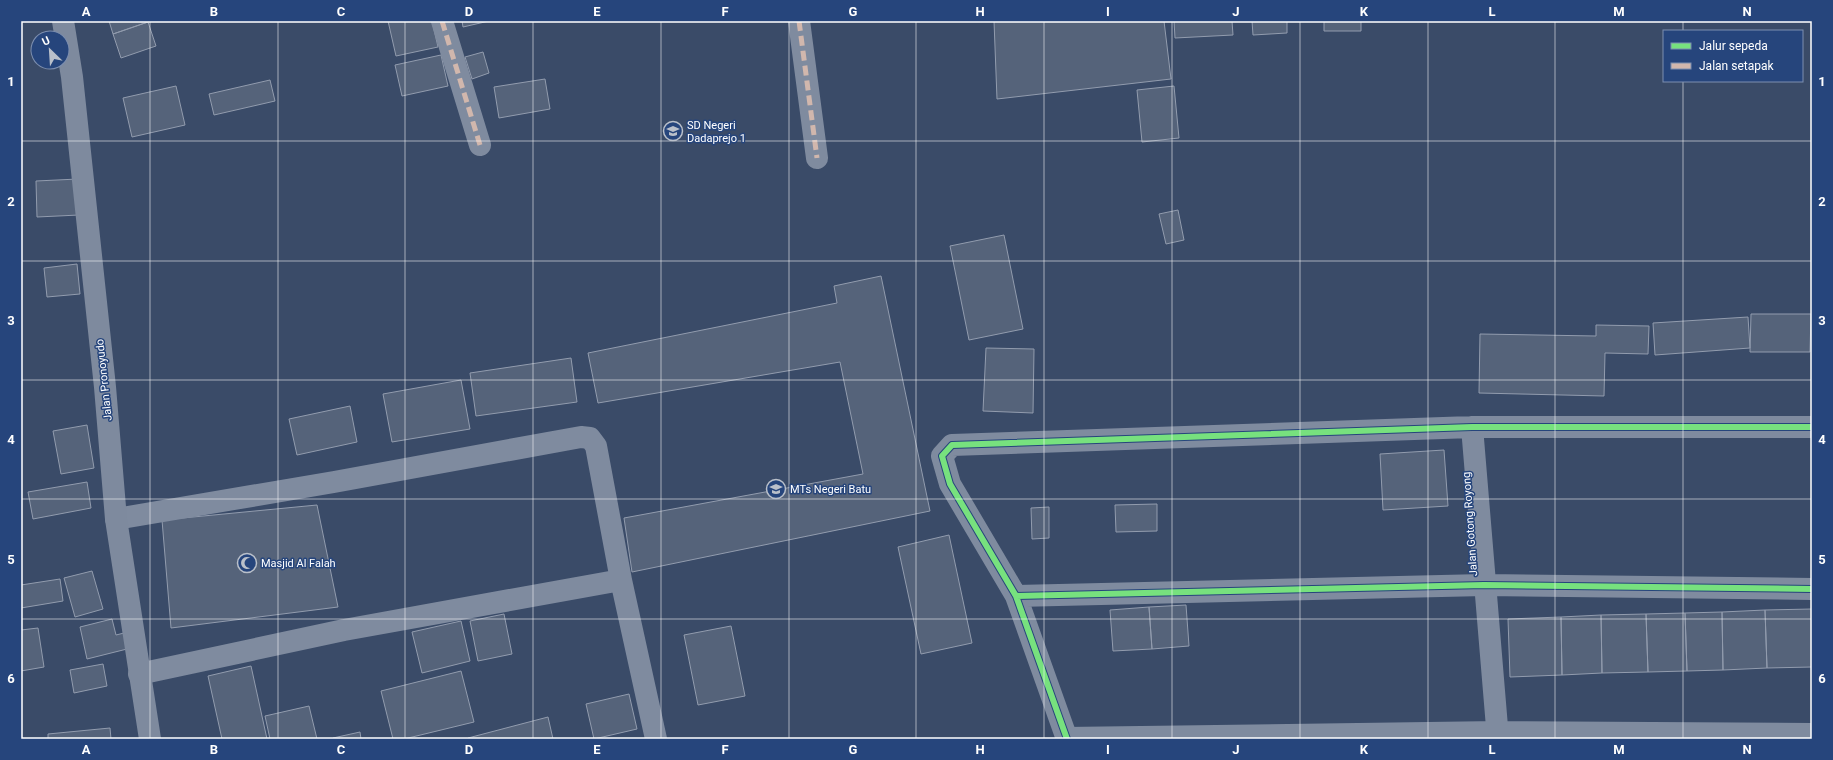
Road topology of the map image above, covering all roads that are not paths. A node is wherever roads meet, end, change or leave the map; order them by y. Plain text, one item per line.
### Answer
1 (63, 21) edge
2 (442, 21) edge
3 (799, 21) edge
4 (480, 146) dead end
5 (817, 158) dead end
6 (1472, 427) junction
7 (1812, 427) edge
8 (116, 519) junction
9 (621, 580) junction
10 (1484, 585) junction
11 (1812, 589) edge
12 (1016, 596) junction
13 (139, 674) junction
14 (1812, 734) edge
15 (1498, 735) edge
16 (150, 739) edge
17 (656, 739) edge
18 (1067, 739) edge

1 - 8 main road, Jalan Pronoyudo
2 - 4 street
3 - 5 street
6 - 7 street
6 - 10 street, Jalan Gotong Royong
6 - 12 street
8 - 9 street
8 - 13 main road, Jalan Pronoyudo
9 - 13 street
9 - 17 street
10 - 11 street
10 - 12 street
10 - 15 street, Jalan Gotong Royong
12 - 18 street
13 - 16 main road, Jalan Pronoyudo
14 - 15 street
15 - 18 street

